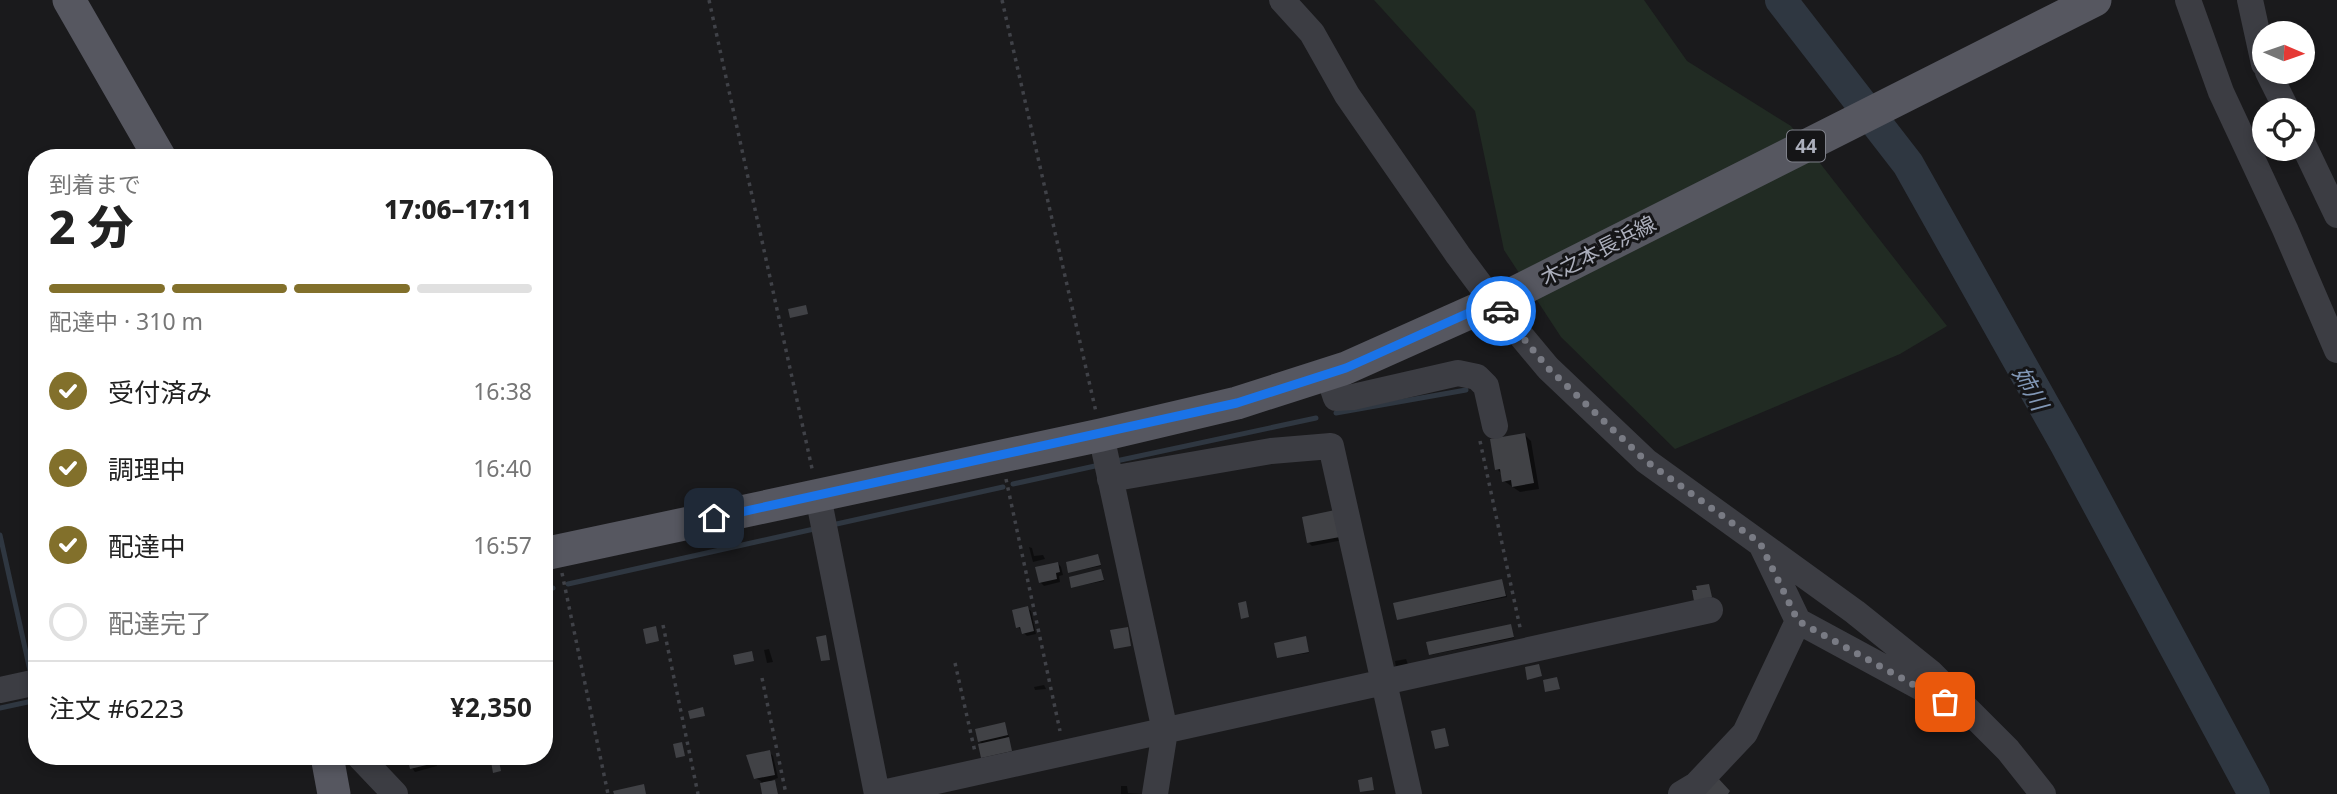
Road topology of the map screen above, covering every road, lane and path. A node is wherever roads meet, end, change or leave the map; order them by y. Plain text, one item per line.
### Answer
1 (69, 0) edge
2 (709, 0) edge
3 (1002, 0) edge
4 (1282, 0) edge
5 (2095, 0) edge
6 (2188, 0) edge
7 (2250, 0) edge
8 (2255, 21) edge
9 (155, 149) edge
10 (2311, 161) edge
11 (2337, 215) edge
12 (1505, 297) junction
13 (2337, 349) edge
14 (1328, 374) junction
15 (1486, 429) joint
16 (1101, 435) junction
17 (1001, 456) junction
18 (1110, 479) junction
19 (818, 496) junction
20 (1760, 543) junction
21 (553, 552) edge
22 (565, 589) dead end
23 (1710, 610) dead end
24 (1798, 621) junction
25 (663, 625) dead end
26 (1525, 651) junction
27 (955, 663) dead end
28 (762, 678) dead end
29 (1384, 682) junction
30 (28, 684) edge
31 (0, 690) edge
32 (1972, 712) junction
33 (1165, 731) junction
34 (1065, 752) junction
35 (329, 765) edge
36 (368, 765) edge
37 (979, 772) junction
38 (334, 794) edge
39 (395, 794) edge
40 (608, 794) edge
41 (698, 794) edge
42 (786, 794) edge
43 (878, 794) edge
44 (1155, 794) edge
45 (1409, 794) edge
46 (1681, 794) edge
47 (2043, 794) edge

1 - 9 main road
2 - 19 path
3 - 16 path
4 - 12 street
5 - 12 main road, 木之本長浜線 / 44
6 - 13 street
7 - 8 street
10 - 11 street
12 - 14 main road, 木之本長浜線 / 44
12 - 20 street
14 - 15 street
14 - 16 main road, 木之本長浜線 / 44
15 - 26 path
16 - 17 main road, 木之本長浜線 / 44
16 - 18 street
17 - 19 main road, 木之本長浜線 / 44
17 - 34 path
18 - 29 street
18 - 33 street
19 - 21 main road, 木之本長浜線 / 44
19 - 43 street
20 - 24 street
20 - 32 street
22 - 40 path
23 - 26 street
24 - 32 street
24 - 46 street
25 - 41 path
26 - 29 street
27 - 37 path
28 - 42 path
29 - 33 street
29 - 45 street
30 - 31 street
32 - 47 street
33 - 34 street
33 - 44 street
34 - 37 street
35 - 38 main road
36 - 39 street
37 - 43 street

